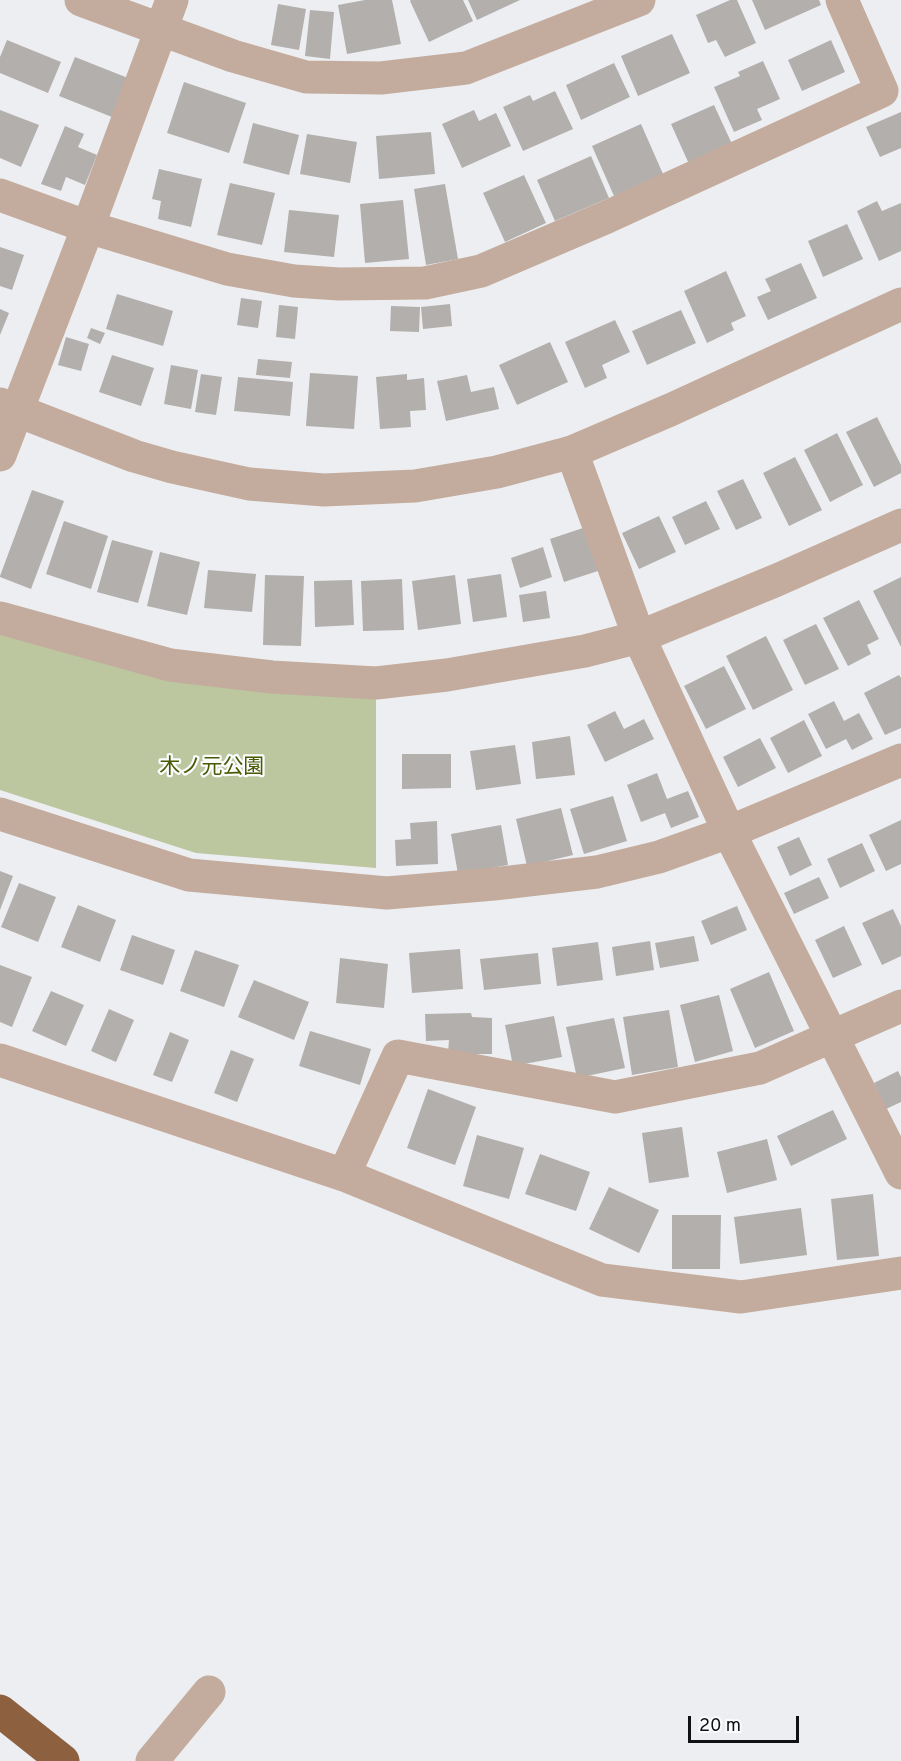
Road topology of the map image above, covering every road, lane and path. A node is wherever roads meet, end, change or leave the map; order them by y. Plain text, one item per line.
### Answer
1 (81, 0) edge
2 (639, 0) edge
3 (842, 0) edge
4 (166, 15) edge
5 (0, 195) edge
6 (88, 227) junction
7 (901, 304) edge
8 (9, 407) edge
9 (572, 452) junction
10 (0, 455) edge
11 (901, 525) edge
12 (0, 618) edge
13 (639, 637) junction
14 (901, 760) edge
15 (0, 814) edge
16 (729, 832) junction
17 (901, 1006) edge
18 (832, 1036) junction
19 (0, 1060) edge
20 (901, 1173) edge
21 (344, 1175) junction
22 (901, 1273) edge
23 (209, 1692) dead end
24 (0, 1711) edge
25 (63, 1761) edge
26 (152, 1761) edge

1 - 4 street
2 - 4 street
3 - 6 street
4 - 6 street
5 - 6 street
6 - 8 street
7 - 9 street
8 - 9 street
8 - 10 street
9 - 13 street
11 - 13 street
12 - 13 street
13 - 16 street
14 - 16 street
15 - 16 street
16 - 18 street
17 - 18 street
18 - 20 street
18 - 21 street
19 - 21 street
21 - 22 street
23 - 26 street
24 - 25 highway

